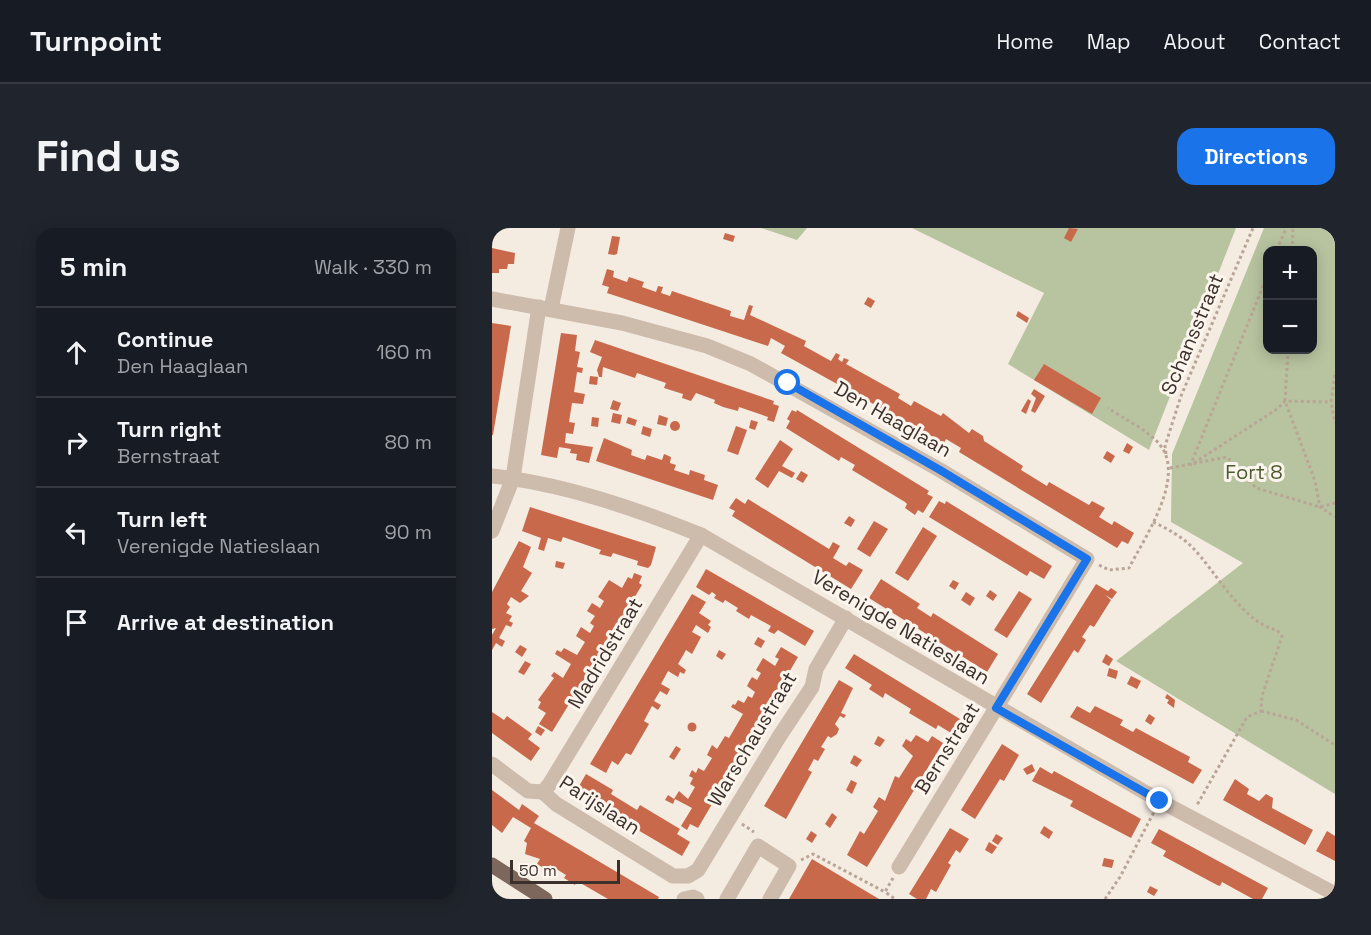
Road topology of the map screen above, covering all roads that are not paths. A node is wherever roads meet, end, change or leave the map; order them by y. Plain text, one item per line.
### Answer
1 (568, 228) edge
2 (492, 299) edge
3 (545, 308) junction
4 (492, 476) edge
5 (513, 478) junction
6 (492, 531) edge
7 (701, 535) junction
8 (1087, 559) joint
9 (846, 618) junction
10 (996, 708) junction
11 (492, 764) edge
12 (543, 792) junction
13 (492, 865) edge
14 (899, 867) road end
15 (688, 876) joint
16 (1335, 894) edge
17 (545, 899) edge
18 (727, 899) edge
19 (770, 899) edge

1 - 3 street
2 - 3 street, Den Haaglaan
3 - 5 street
3 - 8 street, Den Haaglaan
4 - 5 street, Verenigde Natieslaan
5 - 6 street
5 - 7 street, Verenigde Natieslaan
7 - 9 street, Verenigde Natieslaan
7 - 12 street, Madridstraat
8 - 10 street, Bernstraat
9 - 10 street, Verenigde Natieslaan
9 - 15 street, Warschaustraat
10 - 14 street, Bernstraat
10 - 16 street, Verenigde Natieslaan
11 - 12 street, Parijslaan
12 - 15 street, Parijslaan
13 - 17 main road
18 - 19 street

